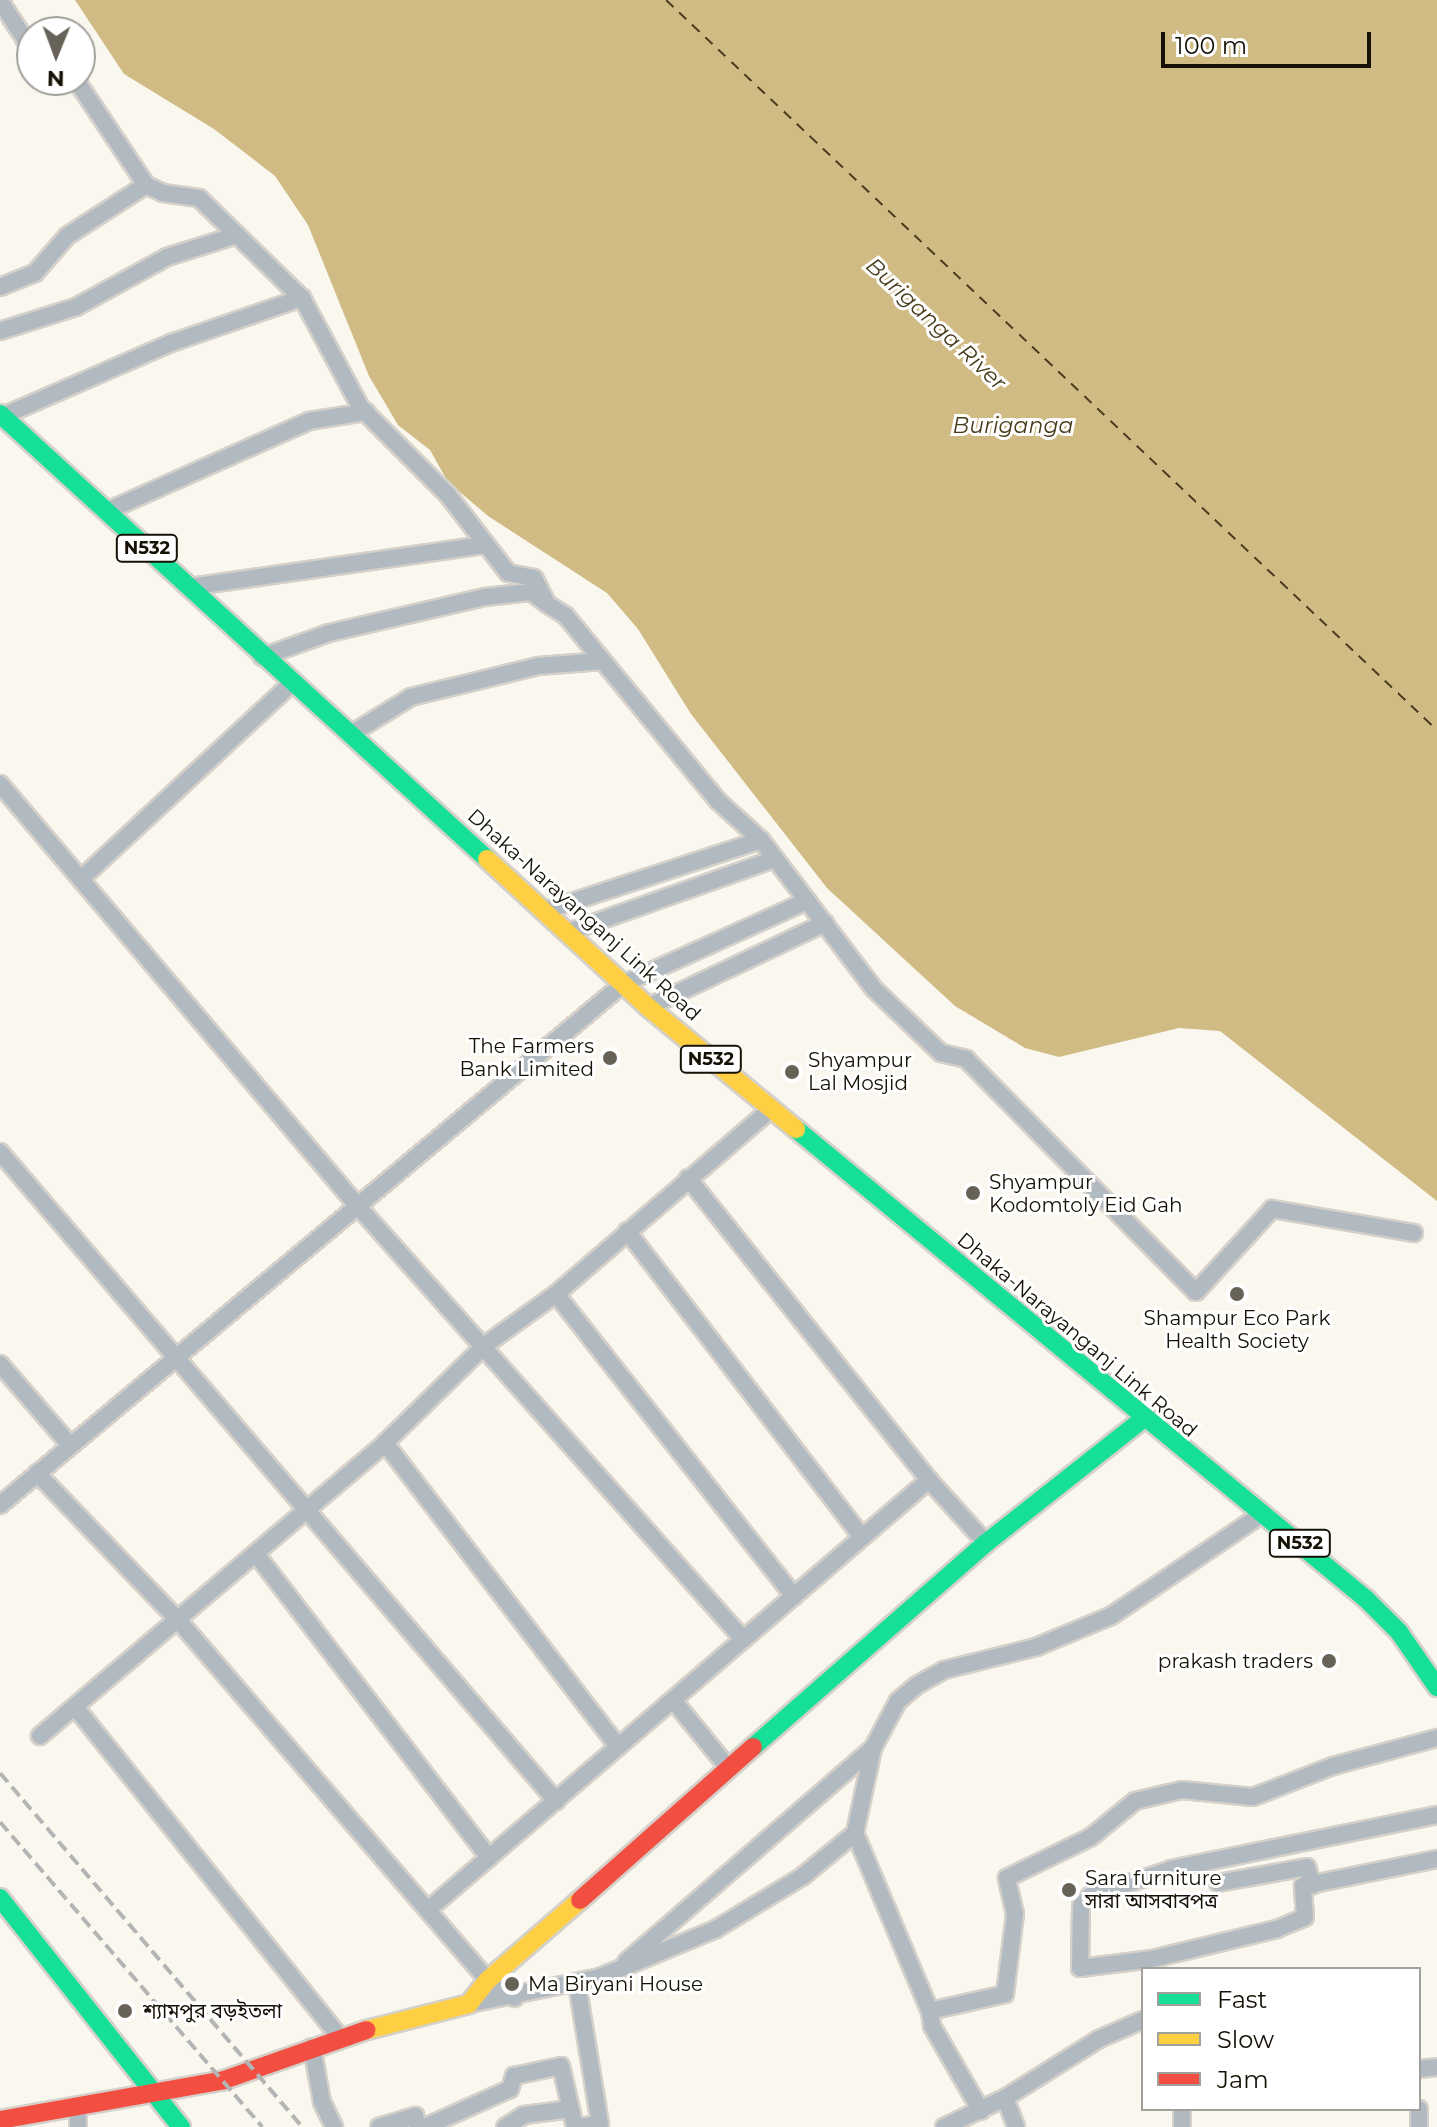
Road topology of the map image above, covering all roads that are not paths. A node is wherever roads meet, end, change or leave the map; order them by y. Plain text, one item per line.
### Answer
1 (0, 1) edge
2 (16, 26) edge
3 (87, 96) edge
4 (146, 185) junction
5 (237, 235) junction
6 (0, 287) edge
7 (302, 298) junction
8 (0, 331) edge
9 (366, 412) junction
10 (1, 415) edge
11 (107, 511) junction
12 (483, 545) junction
13 (189, 587) junction
14 (547, 604) junction
15 (261, 657) junction
16 (603, 661) junction
17 (293, 682) junction
18 (351, 734) junction
19 (0, 784) edge
20 (761, 840) junction
21 (774, 859) junction
22 (81, 879) junction
23 (807, 901) junction
24 (547, 910) junction
25 (825, 923) junction
26 (571, 931) junction
27 (623, 984) junction
28 (648, 1007) junction
29 (771, 1109) junction
30 (0, 1152) edge
31 (688, 1178) junction
32 (355, 1203) junction
33 (627, 1231) junction
34 (1414, 1233) dead end
35 (556, 1294) junction
36 (485, 1345) junction
37 (177, 1354) junction
38 (0, 1364) edge
39 (1143, 1419) junction
40 (385, 1443) junction
41 (70, 1445) junction
42 (37, 1473) junction
43 (929, 1480) junction
44 (0, 1505) edge
45 (308, 1509) junction
46 (1262, 1514) junction
47 (862, 1537) junction
48 (986, 1543) junction
49 (256, 1554) junction
50 (794, 1596) junction
51 (178, 1620) junction
52 (743, 1639) junction
53 (1437, 1687) edge
54 (673, 1700) junction
55 (76, 1708) junction
56 (40, 1736) dead end
57 (1437, 1738) edge
58 (618, 1747) junction
59 (873, 1748) junction
60 (729, 1769) junction
61 (556, 1801) junction
62 (1437, 1815) edge
63 (855, 1833) junction
64 (489, 1858) junction
65 (1437, 1859) edge
66 (1218, 1883) dead end
67 (1312, 1885) junction
68 (0, 1898) edge
69 (429, 1909) junction
70 (615, 1971) junction
71 (488, 1980) junction
72 (577, 1983) junction
73 (515, 1998) junction
74 (469, 2004) junction
75 (930, 2011) junction
76 (1141, 2021) edge
77 (340, 2037) junction
78 (312, 2047) junction
79 (158, 2096) junction
80 (1005, 2098) junction
81 (571, 2109) junction
82 (981, 2111) junction
83 (78, 2119) edge
84 (0, 2120) edge
85 (181, 2127) edge
86 (334, 2127) edge
87 (379, 2127) edge
88 (418, 2127) edge
89 (425, 2127) edge
90 (505, 2127) edge
91 (576, 2127) edge
92 (944, 2127) edge
93 (1016, 2127) edge

1 - 2 street
3 - 4 street
4 - 5 street
4 - 6 street
5 - 7 street
5 - 8 street
7 - 9 street
7 - 10 street
9 - 11 street
9 - 12 street
10 - 11 main road, Dhaka-Narayanganj Link Road / N532
11 - 13 main road, Dhaka-Narayanganj Link Road / N532
12 - 13 street
12 - 14 street
13 - 15 main road, Dhaka-Narayanganj Link Road / N532
14 - 15 street
14 - 16 street
15 - 17 main road, Dhaka-Narayanganj Link Road / N532
16 - 18 street
16 - 20 street
17 - 18 main road, Dhaka-Narayanganj Link Road / N532
17 - 22 street
18 - 24 main road, Dhaka-Narayanganj Link Road / N532
19 - 22 street
20 - 21 street
20 - 24 street
21 - 23 street
21 - 26 street
22 - 32 street
23 - 25 street
23 - 27 street
24 - 26 main road, Dhaka-Narayanganj Link Road / N532
25 - 28 street
25 - 34 street
26 - 27 main road, Dhaka-Narayanganj Link Road / N532
27 - 28 main road, Dhaka-Narayanganj Link Road / N532
27 - 32 street
28 - 29 main road, Dhaka-Narayanganj Link Road / N532
29 - 31 street
29 - 39 main road, Dhaka-Narayanganj Link Road / N532
30 - 37 street
31 - 33 street
31 - 43 street
32 - 36 street
32 - 37 street
33 - 35 street
33 - 47 street
35 - 36 street
35 - 50 street
36 - 40 street
36 - 52 street
37 - 41 street
37 - 45 street
38 - 41 street
39 - 46 main road, Dhaka-Narayanganj Link Road / N532
39 - 48 main road
40 - 45 street
40 - 58 street
41 - 42 street
42 - 44 street
42 - 51 street
43 - 47 street
43 - 48 street
45 - 49 street
45 - 61 street
46 - 53 main road, Dhaka-Narayanganj Link Road / N532
46 - 59 street
47 - 50 street
48 - 60 main road
49 - 51 street
49 - 64 street
50 - 52 street
51 - 55 street
51 - 69 street
52 - 54 street
54 - 58 street
54 - 60 street
55 - 56 street
55 - 77 street
57 - 75 street
58 - 61 street
59 - 63 street
59 - 70 street
60 - 71 main road
61 - 64 street
62 - 67 street
63 - 70 street
63 - 75 street
64 - 69 street
65 - 67 street
66 - 67 street
68 - 79 main road
69 - 71 street
70 - 72 street
71 - 73 street
71 - 74 main road
72 - 73 street
72 - 91 street
73 - 74 street
74 - 77 main road
75 - 82 street
76 - 80 street
77 - 78 main road
78 - 79 main road
78 - 86 street
79 - 83 main road
79 - 85 main road
80 - 82 street
80 - 93 street
81 - 89 street
81 - 90 street
81 - 91 street
82 - 92 street
83 - 84 main road
87 - 88 street

